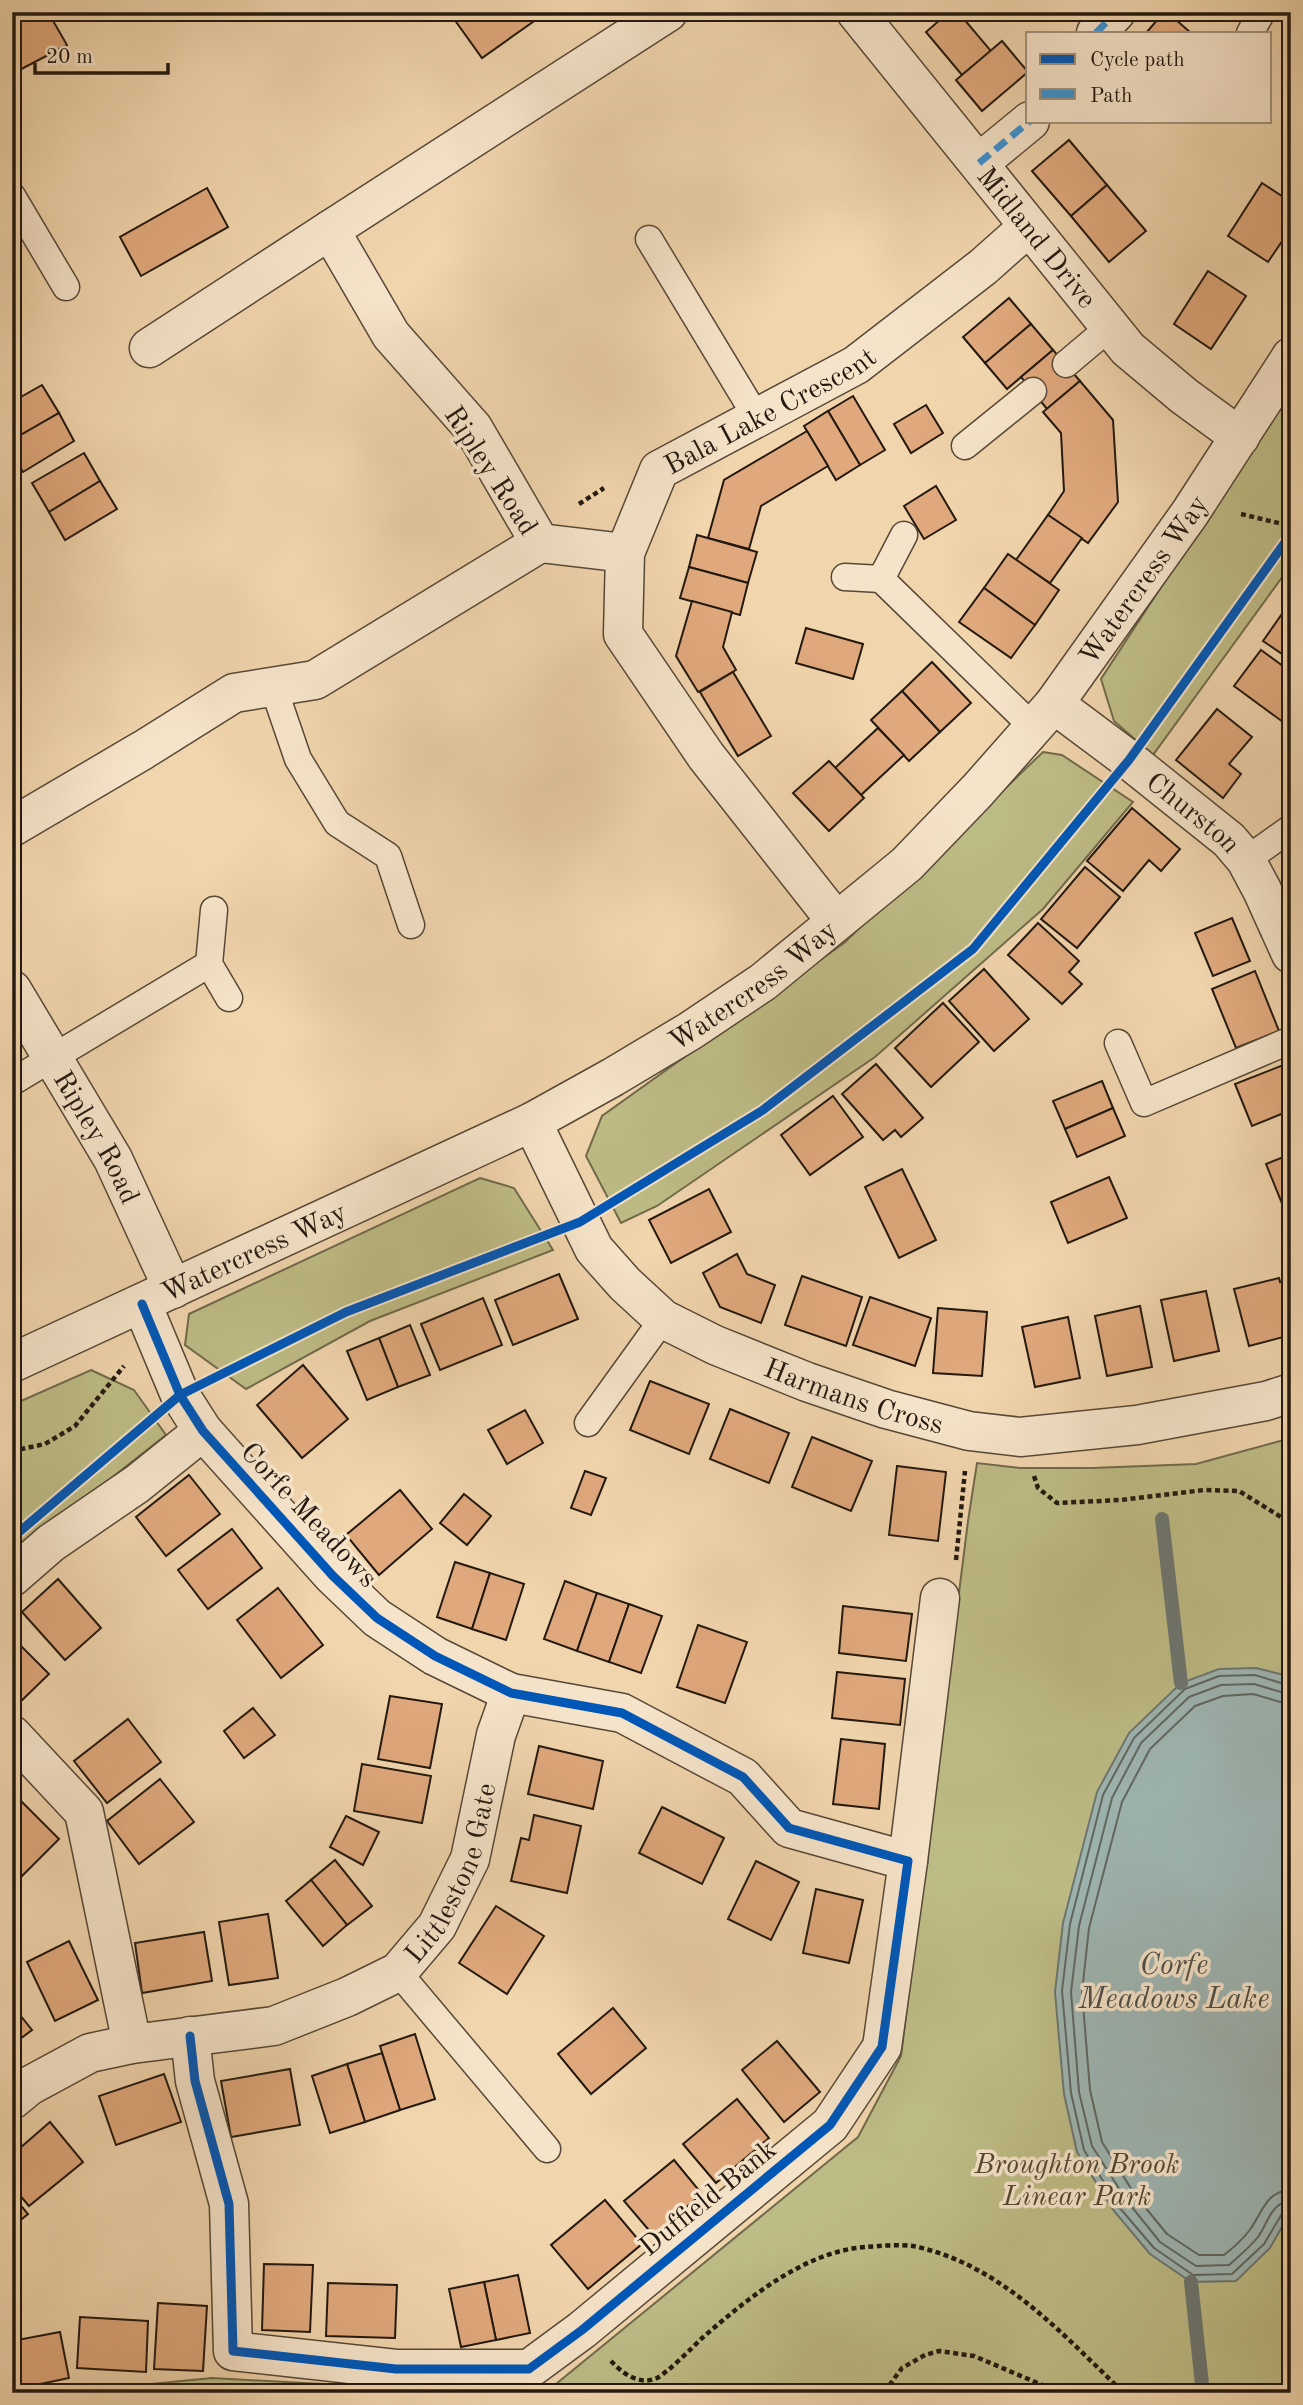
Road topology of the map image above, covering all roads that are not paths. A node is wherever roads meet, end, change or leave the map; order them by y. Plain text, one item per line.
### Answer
1 (668, 12) edge
2 (856, 12) edge
3 (1116, 12) edge
4 (1262, 12) edge
5 (1097, 32) edge
6 (1251, 32) edge
7 (1029, 122) edge
8 (979, 163) junction
9 (12, 196) edge
10 (1028, 227) junction
11 (330, 230) junction
12 (649, 239) dead end
13 (66, 287) dead end
14 (1111, 327) junction
15 (149, 348) dead end
16 (1291, 358) edge
17 (1066, 364) dead end
18 (1033, 391) dead end
19 (757, 418) junction
20 (1240, 437) junction
21 (965, 446) dead end
22 (904, 535) dead end
23 (540, 543) junction
24 (625, 553) junction
25 (845, 577) dead end
26 (881, 579) junction
27 (273, 686) junction
28 (1043, 715) junction
29 (12, 827) edge
30 (1291, 828) edge
31 (1246, 860) junction
32 (214, 910) dead end
33 (836, 921) junction
34 (411, 925) dead end
35 (1291, 954) edge
36 (209, 964) junction
37 (12, 990) edge
38 (229, 998) dead end
39 (1291, 1040) edge
40 (1118, 1043) dead end
41 (54, 1057) junction
42 (12, 1082) edge
43 (532, 1122) junction
44 (158, 1296) junction
45 (663, 1319) junction
46 (12, 1363) edge
47 (1291, 1393) edge
48 (588, 1423) dead end
49 (203, 1431) junction
50 (12, 1577) edge
51 (940, 1598) road end
52 (512, 1693) junction
53 (12, 1735) edge
54 (908, 1861) junction
55 (398, 1972) junction
56 (190, 2036) junction
57 (132, 2044) junction
58 (12, 2100) edge
59 (547, 2149) dead end

1 - 11 street
2 - 8 street, Midland Drive
3 - 5 street
4 - 6 lane
7 - 8 street
8 - 10 street, Midland Drive
9 - 13 lane
10 - 14 street, Midland Drive
10 - 19 street, Bala Lake Crescent
11 - 15 street
11 - 23 street, Ripley Road
12 - 19 lane
14 - 17 lane
14 - 20 street, Midland Drive
16 - 20 street, Watercress Way
18 - 21 lane
19 - 24 street, Bala Lake Crescent
20 - 28 street, Watercress Way
22 - 26 lane
23 - 24 street
23 - 27 street, Ripley Road
24 - 33 street, Bala Lake Crescent
25 - 26 lane
26 - 28 lane
27 - 29 street, Ripley Road
27 - 34 lane
28 - 31 street, Churston
28 - 33 street, Watercress Way
30 - 31 lane
31 - 35 street, Churston
32 - 36 lane
33 - 43 street, Watercress Way
36 - 38 lane
36 - 41 lane
37 - 41 street, Ripley Road
39 - 40 lane
41 - 42 lane
41 - 44 street, Ripley Road
43 - 44 street, Watercress Way
43 - 45 street, Harmans Cross
44 - 46 street, Watercress Way
44 - 49 street, Corfe Meadows
45 - 47 street, Harmans Cross
45 - 48 lane
49 - 50 street
49 - 52 street, Corfe Meadows
51 - 54 street, Duffield Bank
52 - 54 street
52 - 55 street, Littlestone Gate
53 - 57 street
54 - 56 street, Duffield Bank
55 - 56 street, Littlestone Gate
55 - 59 lane
56 - 57 street, Littlestone Gate
57 - 58 street, Littlestone Gate

